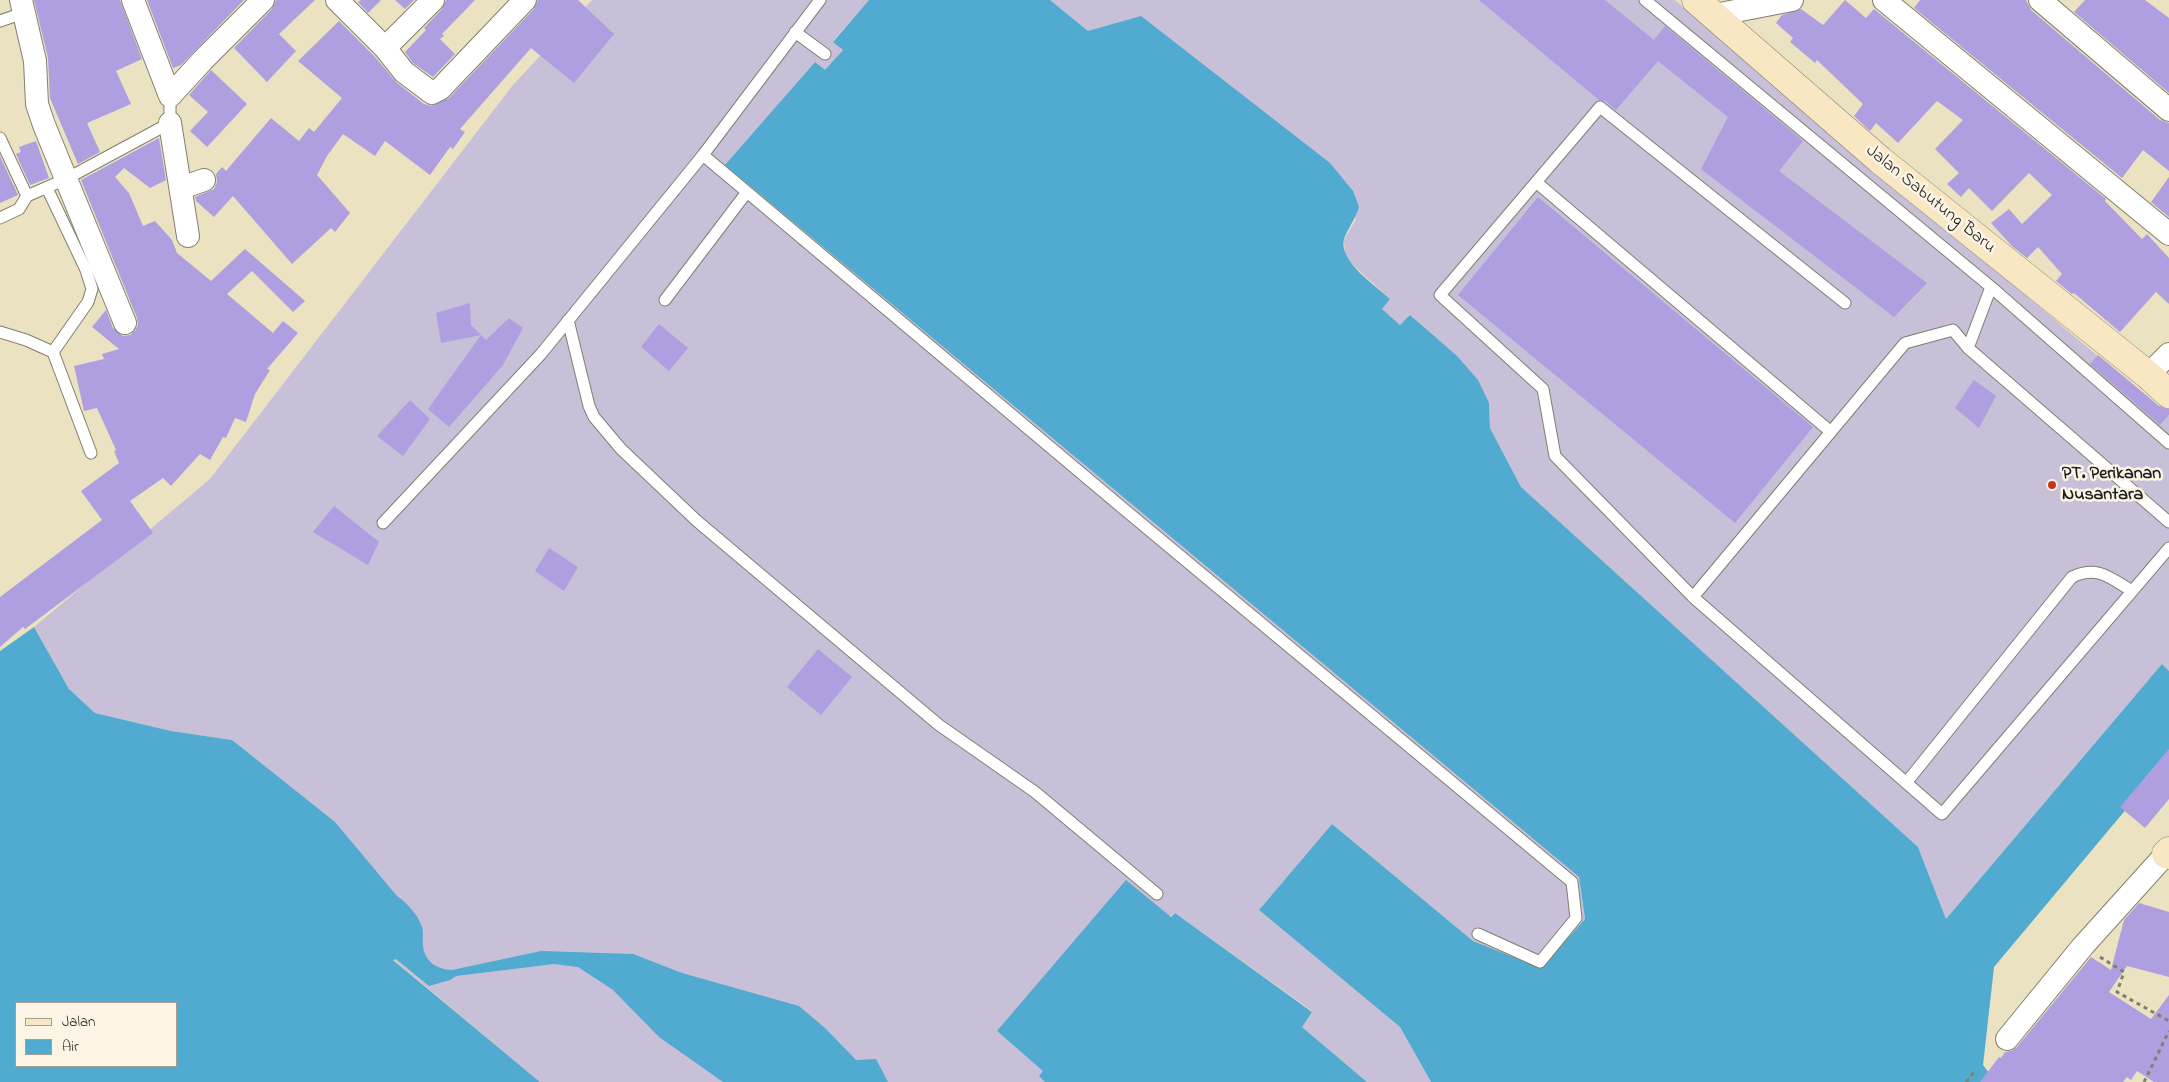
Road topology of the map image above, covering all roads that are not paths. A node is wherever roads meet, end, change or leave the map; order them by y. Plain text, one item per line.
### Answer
1 (133, 0) edge
2 (263, 0) edge
3 (337, 0) edge
4 (434, 0) edge
5 (525, 0) edge
6 (820, 0) edge
7 (1646, 0) edge
8 (1792, 0) edge
9 (1884, 0) edge
10 (2040, 0) edge
11 (24, 6) edge
12 (1706, 8) edge
13 (0, 21) edge
14 (795, 32) junction
15 (385, 48) junction
16 (825, 54) dead end
17 (170, 96) junction
18 (2169, 110) edge
19 (170, 123) junction
20 (0, 138) edge
21 (703, 155) junction
22 (204, 180) dead end
23 (1536, 182) junction
24 (57, 184) junction
25 (181, 188) junction
26 (747, 192) junction
27 (27, 196) junction
28 (0, 218) edge
29 (2169, 234) edge
30 (188, 236) dead end
31 (1991, 287) junction
32 (665, 300) dead end
33 (1845, 304) dead end
34 (568, 320) junction
35 (126, 323) dead end
36 (0, 332) edge
37 (1968, 348) junction
38 (53, 352) junction
39 (2169, 354) edge
40 (2148, 375) junction
41 (2169, 394) edge
42 (1831, 432) junction
43 (2169, 442) edge
44 (91, 453) dead end
45 (2169, 522) edge
46 (383, 523) dead end
47 (2169, 548) edge
48 (2132, 592) junction
49 (1693, 597) junction
50 (1906, 783) junction
51 (2168, 853) edge
52 (1156, 894) dead end
53 (1478, 934) dead end
54 (2007, 1038) dead end

1 - 17 street
2 - 17 street
3 - 15 street
4 - 15 street
5 - 15 street
6 - 14 lane
7 - 31 lane
8 - 12 street
9 - 29 street
10 - 18 street
11 - 13 lane
11 - 24 street
12 - 40 street, Jalan Sabutung Baru
14 - 16 lane
14 - 21 lane
17 - 19 lane
19 - 24 lane
19 - 25 street
20 - 27 lane
21 - 26 lane
21 - 34 lane
22 - 25 street
23 - 33 lane
23 - 42 lane
23 - 49 lane
24 - 27 lane
24 - 35 street
24 - 38 lane
25 - 30 street
26 - 32 lane
26 - 53 lane
27 - 28 lane
31 - 37 lane
31 - 43 lane
34 - 46 lane
34 - 52 lane
36 - 38 lane
37 - 42 lane
37 - 45 lane
38 - 44 lane
39 - 40 street
40 - 41 street, Jalan Sabutung Baru
42 - 49 lane
47 - 48 lane
48 - 50 lane
48 - 50 lane
49 - 50 lane
51 - 54 street

